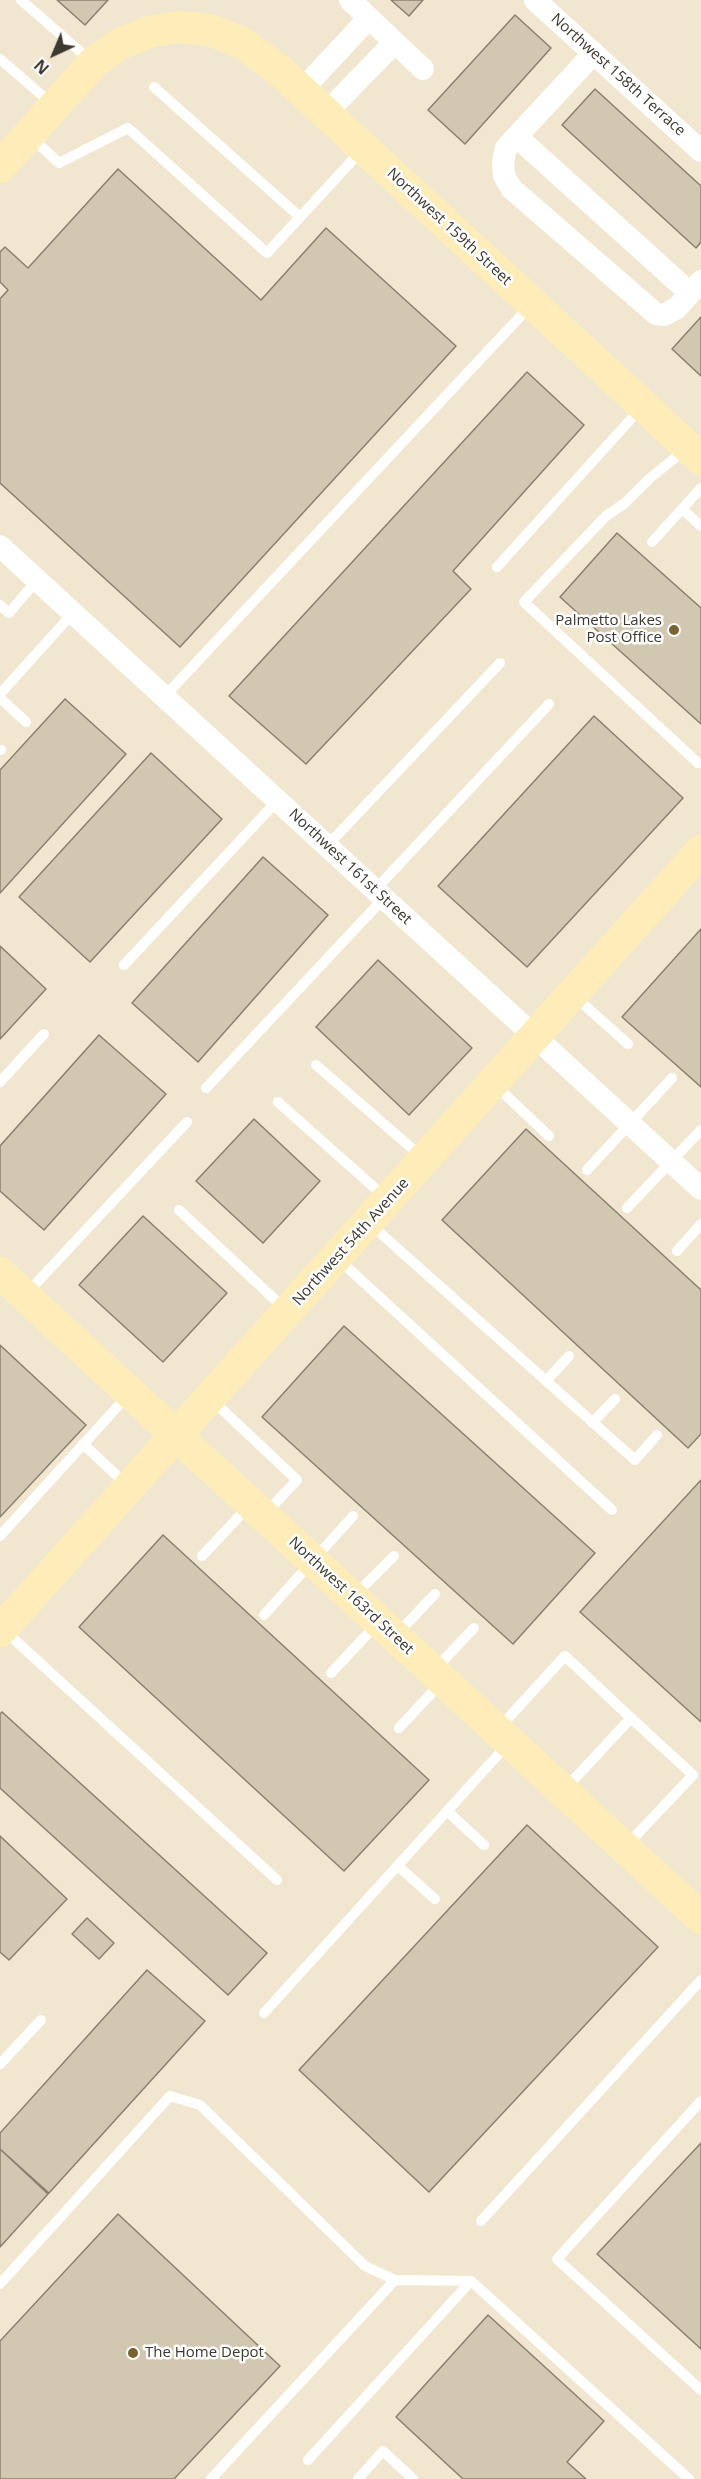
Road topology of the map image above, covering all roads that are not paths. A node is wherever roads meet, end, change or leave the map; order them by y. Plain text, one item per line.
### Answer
1 (21, 0) edge
2 (350, 0) edge
3 (535, 0) edge
4 (368, 19) junction
5 (394, 43) junction
6 (594, 53) junction
7 (0, 59) edge
8 (93, 63) junction
9 (423, 69) dead end
10 (154, 87) dead end
11 (301, 91) junction
12 (54, 107) junction
13 (325, 114) junction
14 (29, 135) junction
15 (517, 137) junction
16 (363, 149) junction
17 (701, 151) edge
18 (0, 167) edge
19 (300, 217) junction
20 (695, 287) edge
21 (532, 304) junction
22 (644, 406) junction
23 (697, 446) edge
24 (701, 488) edge
25 (682, 509) junction
26 (701, 526) edge
27 (652, 542) dead end
28 (0, 546) edge
29 (496, 567) dead end
30 (37, 580) junction
31 (0, 605) edge
32 (73, 613) junction
33 (500, 663) dead end
34 (0, 696) edge
35 (164, 697) junction
36 (549, 704) dead end
37 (26, 722) dead end
38 (700, 763) edge
39 (278, 801) junction
40 (327, 846) junction
41 (700, 854) edge
42 (380, 894) junction
43 (124, 964) dead end
44 (573, 995) junction
45 (44, 1034) dead end
46 (536, 1037) junction
47 (628, 1044) dead end
48 (316, 1065) dead end
49 (672, 1078) dead end
50 (0, 1082) edge
51 (494, 1084) junction
52 (206, 1088) dead end
53 (279, 1102) dead end
54 (187, 1122) dead end
55 (630, 1124) junction
56 (701, 1130) edge
57 (549, 1136) dead end
58 (425, 1160) junction
59 (671, 1161) junction
60 (587, 1170) dead end
61 (701, 1189) edge
62 (627, 1208) dead end
63 (179, 1210) dead end
64 (379, 1212) junction
65 (701, 1224) edge
66 (677, 1251) dead end
67 (337, 1258) junction
68 (0, 1273) edge
69 (24, 1296) junction
70 (288, 1312) junction
71 (569, 1356) dead end
72 (546, 1381) junction
73 (130, 1392) junction
74 (210, 1398) junction
75 (615, 1399) dead end
76 (592, 1423) junction
77 (177, 1435) junction
78 (657, 1435) dead end
79 (83, 1444) junction
80 (130, 1488) junction
81 (258, 1510) junction
82 (612, 1510) dead end
83 (353, 1516) dead end
84 (0, 1536) edge
85 (202, 1556) dead end
86 (394, 1556) dead end
87 (314, 1562) junction
88 (435, 1594) dead end
89 (353, 1597) junction
90 (264, 1615) dead end
91 (474, 1628) dead end
92 (1, 1629) edge
93 (387, 1629) junction
94 (331, 1673) dead end
95 (438, 1676) junction
96 (631, 1718) junction
97 (399, 1728) dead end
98 (503, 1736) junction
99 (563, 1791) junction
100 (447, 1811) junction
101 (484, 1845) dead end
102 (625, 1848) junction
103 (398, 1866) junction
104 (277, 1880) dead end
105 (435, 1899) dead end
106 (701, 1918) edge
107 (701, 1980) edge
108 (264, 2013) dead end
109 (41, 2020) dead end
110 (0, 2064) edge
111 (701, 2101) edge
112 (481, 2221) dead end
113 (395, 2280) junction
114 (471, 2281) junction
115 (0, 2284) edge
116 (701, 2390) edge
117 (308, 2460) dead end
118 (211, 2479) edge
119 (357, 2479) edge
120 (413, 2479) edge
121 (689, 2479) edge

1 - 8 lane
2 - 4 street
3 - 6 street, Northwest 158th Terrace
4 - 5 street
4 - 11 street
5 - 9 street
5 - 13 street
6 - 15 street
6 - 17 street, Northwest 158th Terrace
7 - 12 lane
8 - 11 street, Northwest 159th Street
8 - 12 street, Northwest 159th Street
10 - 19 lane
11 - 13 street, Northwest 159th Street
12 - 14 street, Northwest 159th Street
13 - 16 street, Northwest 159th Street
14 - 18 street, Northwest 159th Street
14 - 19 lane
15 - 20 street
15 - 20 street
16 - 19 lane
16 - 21 street, Northwest 159th Street
21 - 22 street, Northwest 159th Street
21 - 35 lane
22 - 23 street, Northwest 159th Street
22 - 29 lane
23 - 38 lane
24 - 25 lane
25 - 26 lane
25 - 27 lane
28 - 30 street, Northwest 161st Street
30 - 31 lane
30 - 32 street, Northwest 161st Street
32 - 34 lane
32 - 35 street, Northwest 161st Street
33 - 40 lane
34 - 37 lane
35 - 39 street, Northwest 161st Street
36 - 42 lane
39 - 40 street, Northwest 161st Street
39 - 43 lane
40 - 42 street, Northwest 161st Street
41 - 44 street, Northwest 54th Avenue
42 - 46 street, Northwest 161st Street
42 - 52 lane
44 - 46 street, Northwest 54th Avenue
44 - 47 lane
45 - 50 lane
46 - 51 street, Northwest 54th Avenue
46 - 55 street, Northwest 161st Street
48 - 58 lane
49 - 55 lane
51 - 57 lane
51 - 58 street, Northwest 54th Avenue
53 - 64 lane
54 - 69 lane
55 - 59 street, Northwest 161st Street
55 - 60 lane
56 - 59 lane
58 - 64 street, Northwest 54th Avenue
59 - 61 street, Northwest 161st Street
59 - 62 lane
63 - 70 lane
64 - 67 street, Northwest 54th Avenue
64 - 72 lane
65 - 66 lane
67 - 70 street, Northwest 54th Avenue
67 - 82 lane
68 - 69 street, Northwest 163rd Street
69 - 73 street, Northwest 163rd Street
70 - 74 street, Northwest 54th Avenue
71 - 72 lane
72 - 76 lane
73 - 77 street, Northwest 163rd Street
73 - 79 lane
74 - 77 street, Northwest 54th Avenue
74 - 81 lane
75 - 76 lane
76 - 78 lane
77 - 80 street, Northwest 54th Avenue
77 - 81 street, Northwest 163rd Street
79 - 80 lane
79 - 84 lane
80 - 92 street, Northwest 54th Avenue
81 - 85 lane
81 - 87 street, Northwest 163rd Street
83 - 87 lane
86 - 89 lane
87 - 89 street, Northwest 163rd Street
87 - 90 lane
88 - 93 lane
89 - 93 street, Northwest 163rd Street
91 - 95 lane
92 - 104 lane
93 - 94 lane
93 - 95 street, Northwest 163rd Street
95 - 97 lane
95 - 98 street, Northwest 163rd Street
96 - 98 lane
96 - 99 lane
96 - 102 lane
98 - 99 street, Northwest 163rd Street
98 - 100 lane
99 - 102 street, Northwest 163rd Street
100 - 101 lane
100 - 103 lane
102 - 106 street, Northwest 163rd Street
103 - 105 lane
103 - 108 lane
107 - 112 lane
109 - 110 lane
111 - 116 lane
113 - 114 lane
113 - 115 lane
113 - 118 lane
114 - 117 lane
114 - 121 lane
119 - 120 lane

